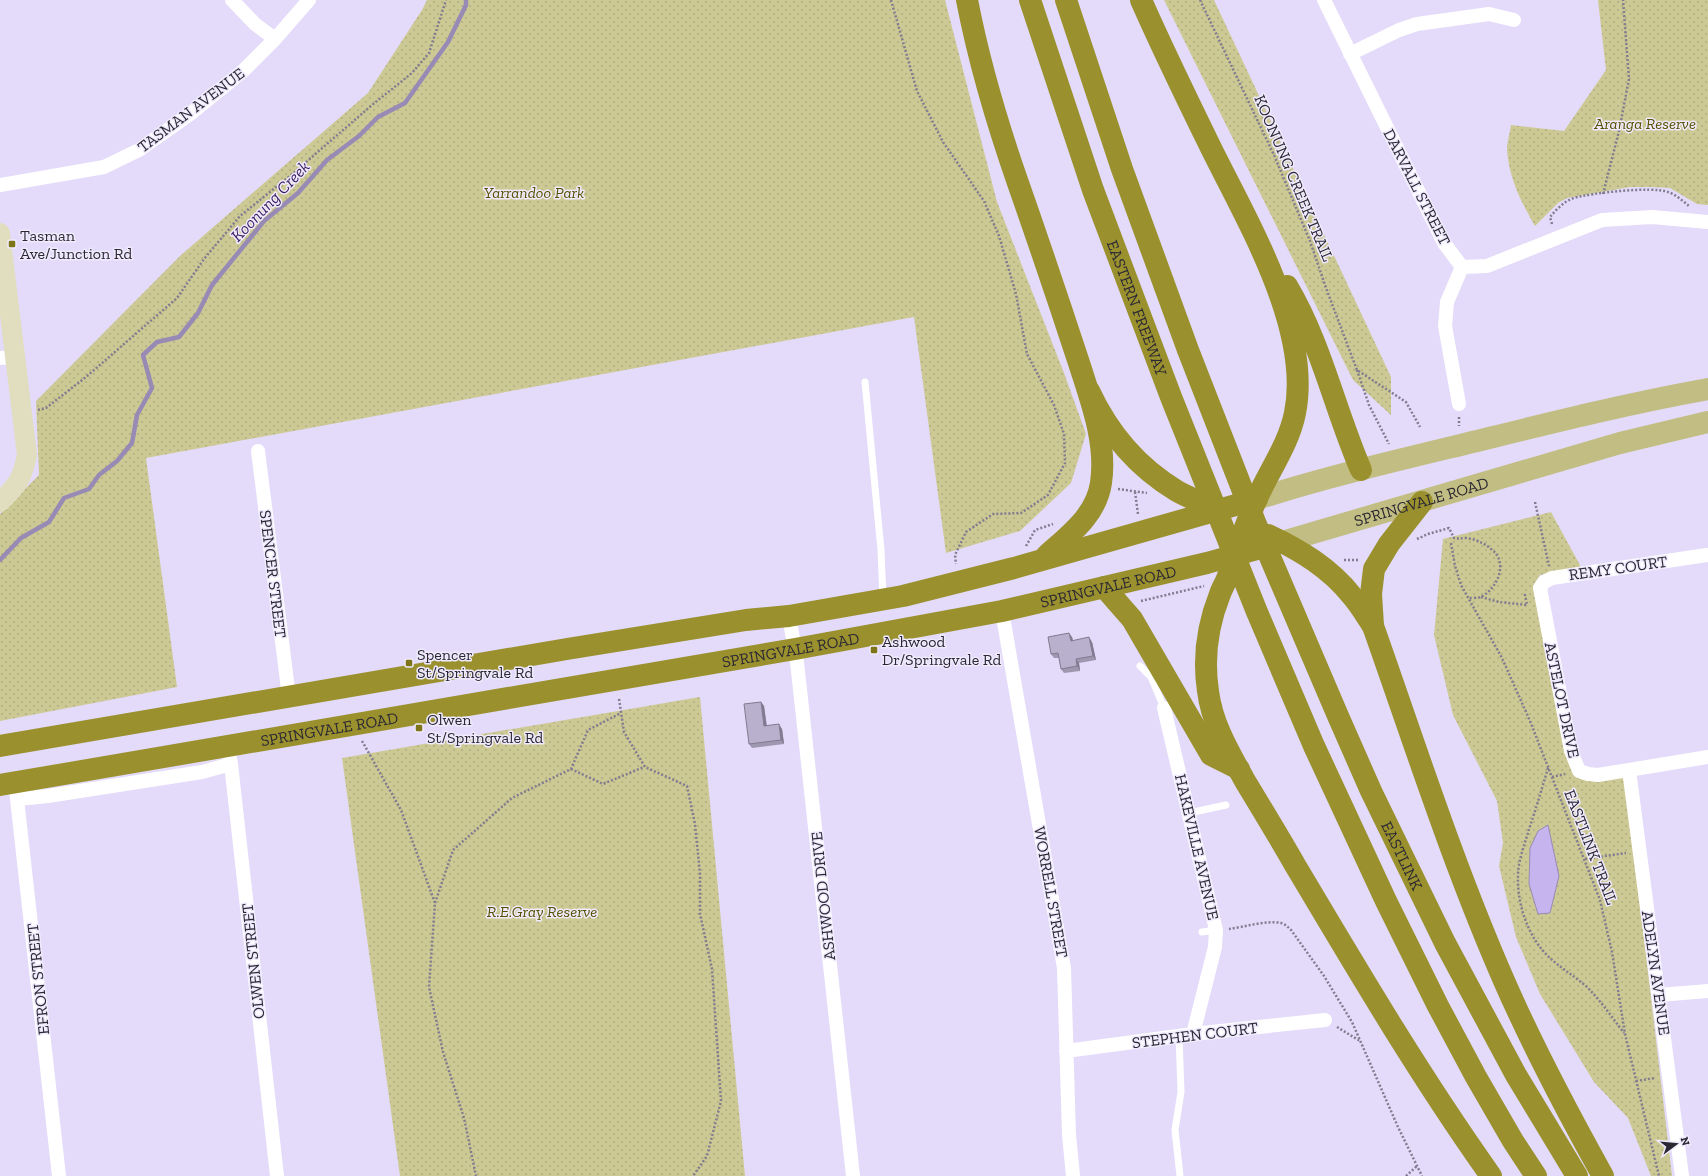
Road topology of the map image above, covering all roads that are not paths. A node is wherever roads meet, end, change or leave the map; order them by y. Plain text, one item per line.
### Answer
1 (232, 0) edge
2 (309, 0) edge
3 (967, 0) edge
4 (1030, 0) edge
5 (1066, 0) edge
6 (1141, 0) edge
7 (1324, 0) edge
8 (1514, 20) dead end
9 (275, 39) junction
10 (1350, 54) junction
11 (0, 185) edge
12 (1708, 222) edge
13 (1252, 231) junction
14 (0, 233) edge
15 (1462, 267) junction
16 (8, 357) edge
17 (865, 382) dead end
18 (1708, 389) edge
19 (1089, 391) junction
20 (1459, 404) dead end
21 (1708, 422) edge
22 (258, 451) dead end
23 (1361, 470) junction
24 (1265, 491) junction
25 (0, 502) edge
26 (1422, 502) junction
27 (1219, 510) junction
28 (1251, 524) junction
29 (1290, 544) junction
30 (1235, 555) junction
31 (1707, 555) dead end
32 (1042, 560) junction
33 (1104, 587) junction
34 (1540, 595) joint
35 (883, 600) junction
36 (1002, 611) junction
37 (789, 616) junction
38 (1373, 626) junction
39 (795, 649) junction
40 (1140, 666) dead end
41 (289, 697) junction
42 (1164, 708) joint
43 (0, 746) edge
44 (230, 755) junction
45 (1708, 757) edge
46 (1239, 769) junction
47 (1629, 770) junction
48 (11, 788) edge
49 (1226, 805) dead end
50 (1189, 813) junction
51 (1708, 991) edge
52 (1659, 995) junction
53 (1325, 1020) road end
54 (1193, 1034) junction
55 (1178, 1036) junction
56 (1066, 1051) junction
57 (60, 1176) edge
58 (277, 1176) edge
59 (853, 1176) edge
60 (1073, 1176) edge
61 (1180, 1176) edge
62 (1491, 1176) edge
63 (1536, 1176) edge
64 (1577, 1176) edge
65 (1603, 1176) edge
66 (1682, 1176) edge

1 - 9 street
2 - 9 street, TASMAN AVENUE
3 - 19 highway
4 - 63 highway, EASTERN FREEWAY
5 - 28 highway, EASTERN FREEWAY
6 - 13 highway
7 - 10 street, DARVALL STREET
8 - 10 street
9 - 11 street, TASMAN AVENUE
10 - 15 street, DARVALL STREET
12 - 15 street
13 - 23 highway
13 - 24 highway
14 - 16 street
15 - 20 street
16 - 25 street
17 - 35 lane
18 - 23 main road, SPRINGVALE ROAD
19 - 27 highway
19 - 32 highway
21 - 26 main road, SPRINGVALE ROAD
22 - 41 street, SPENCER STREET
23 - 24 main road, SPRINGVALE ROAD
24 - 27 highway, SPRINGVALE ROAD
24 - 28 highway
26 - 29 main road, SPRINGVALE ROAD
26 - 38 highway
27 - 28 highway
27 - 32 highway, SPRINGVALE ROAD
28 - 29 highway
28 - 30 highway
28 - 64 highway, EASTLINK
29 - 30 highway, SPRINGVALE ROAD
29 - 38 highway
30 - 33 highway, SPRINGVALE ROAD
30 - 46 highway
31 - 34 street, REMY COURT
32 - 35 highway, SPRINGVALE ROAD
33 - 36 highway, SPRINGVALE ROAD
33 - 46 highway
34 - 47 street, ASTELOT DRIVE
35 - 37 highway, SPRINGVALE ROAD
36 - 39 highway, SPRINGVALE ROAD
36 - 56 street, WORRELL STREET
37 - 39 street, ASHWOOD DRIVE
37 - 41 highway, SPRINGVALE ROAD
38 - 65 highway
39 - 44 highway, SPRINGVALE ROAD
39 - 59 street, ASHWOOD DRIVE
40 - 42 lane, HAKEVILLE AVENUE
41 - 43 highway, SPRINGVALE ROAD
42 - 50 street, HAKEVILLE AVENUE
44 - 48 highway, SPRINGVALE ROAD
44 - 58 street, OLWEN STREET
45 - 47 street, ASTELOT DRIVE
46 - 62 highway
47 - 52 street, ADELYN AVENUE
48 - 57 street, EFRON STREET
49 - 50 lane
50 - 54 street, HAKEVILLE AVENUE
51 - 52 street
52 - 66 street, ADELYN AVENUE
53 - 54 street, STEPHEN COURT
54 - 55 street, STEPHEN COURT
55 - 56 street, STEPHEN COURT
55 - 61 lane
56 - 60 street, WORRELL STREET

